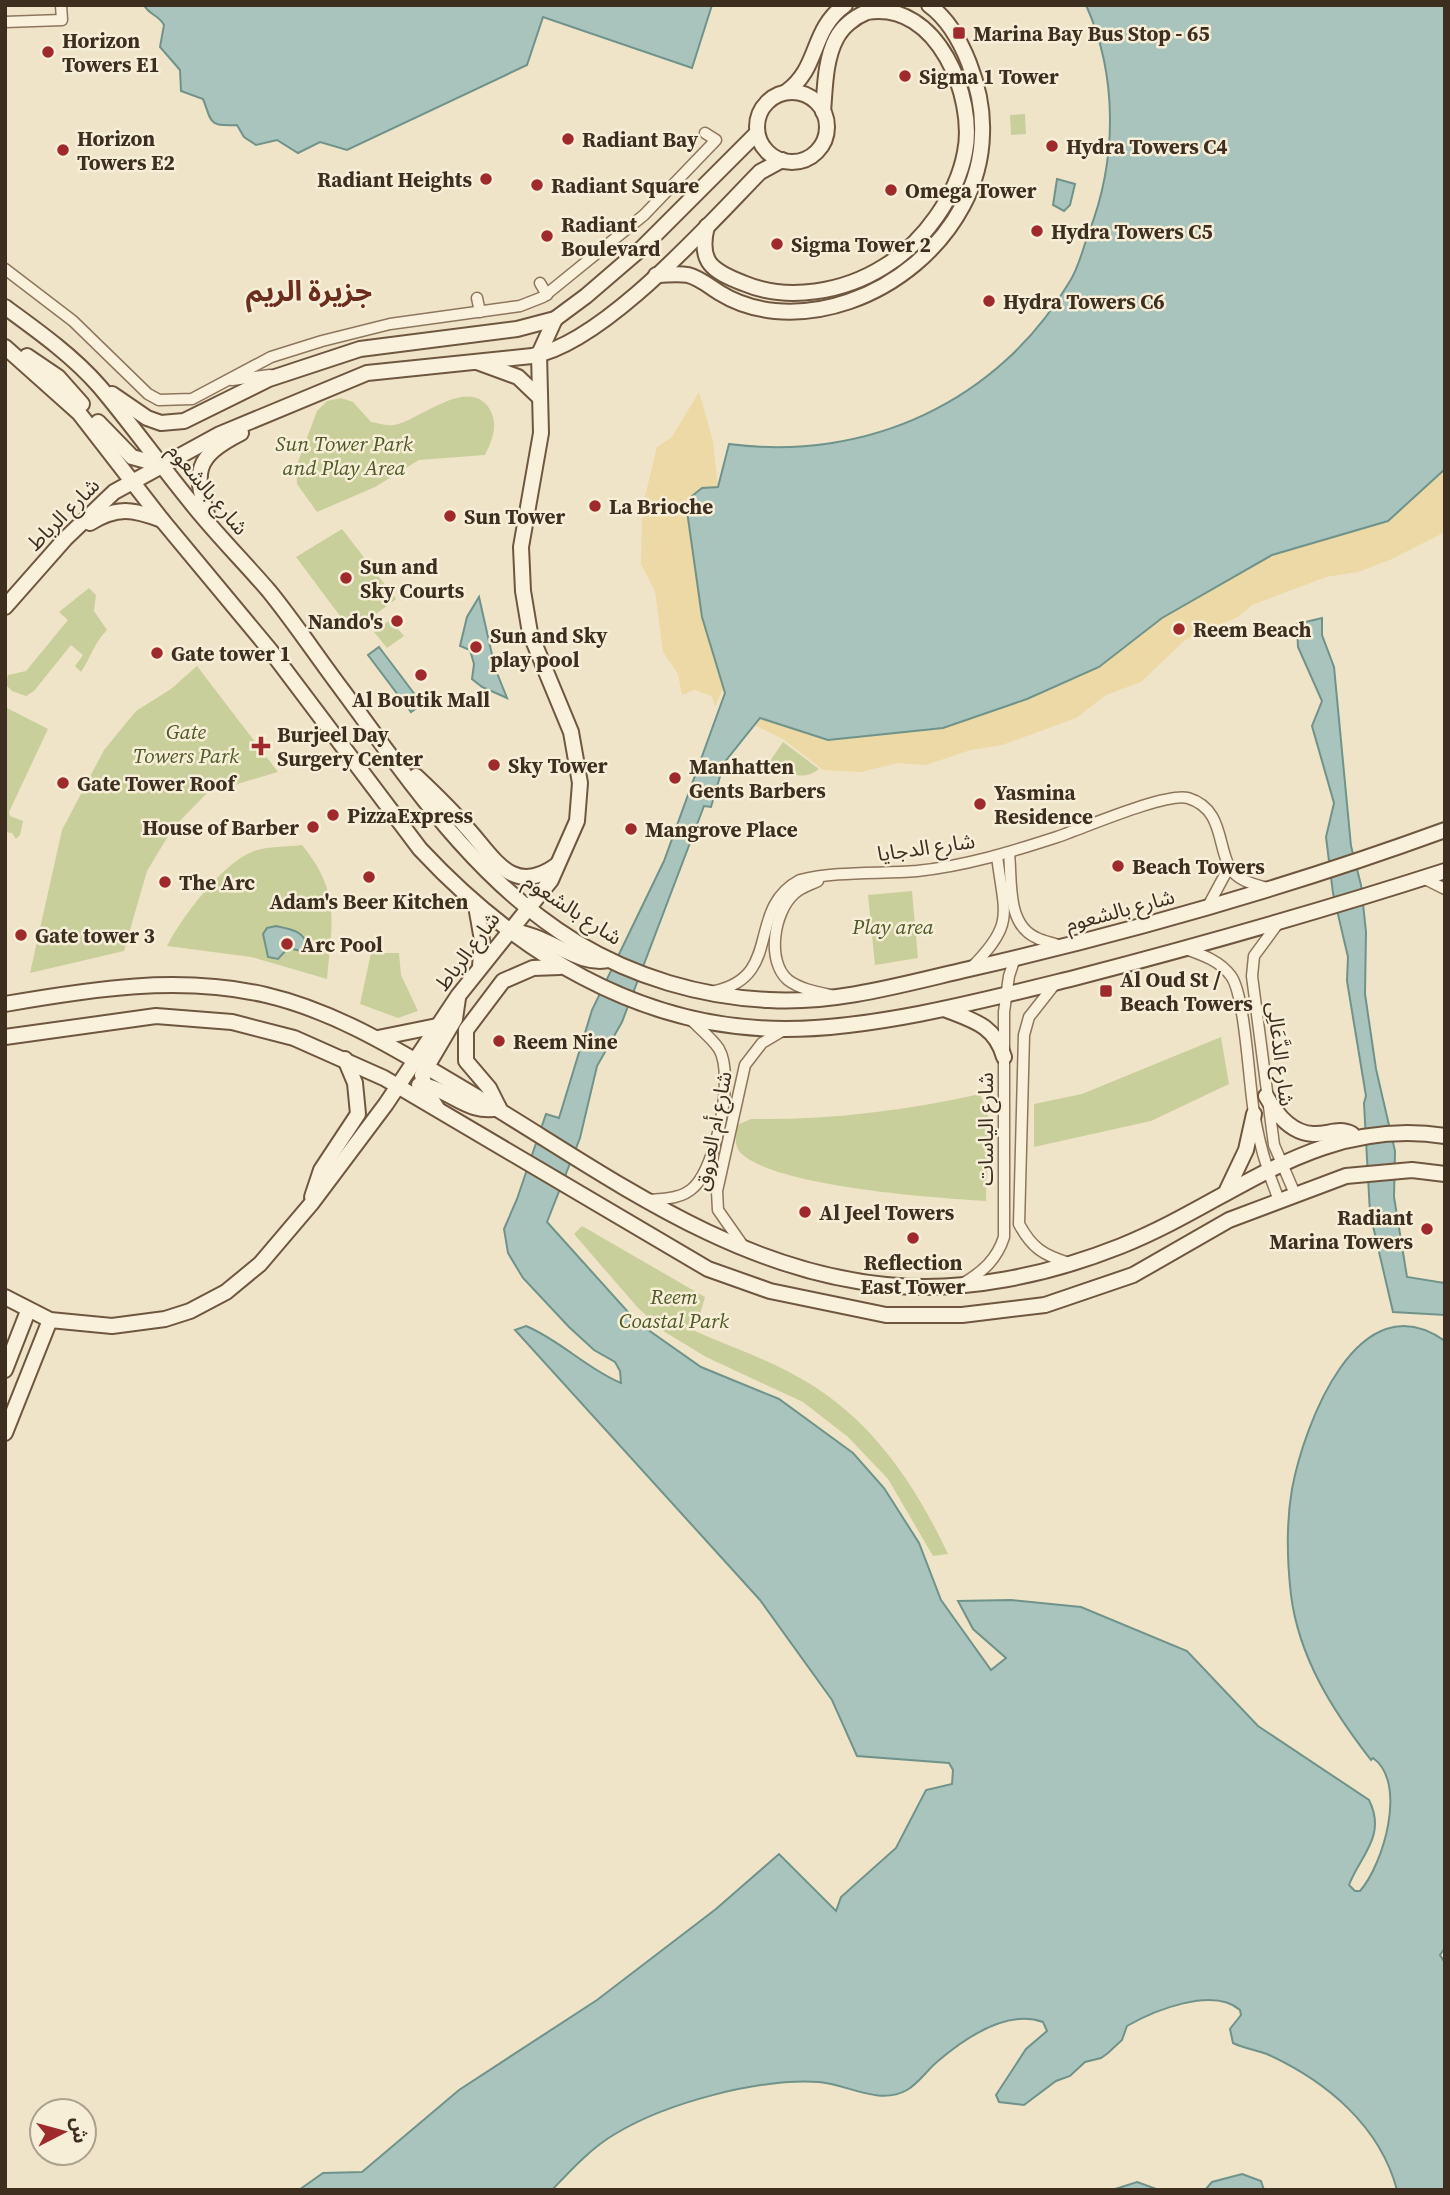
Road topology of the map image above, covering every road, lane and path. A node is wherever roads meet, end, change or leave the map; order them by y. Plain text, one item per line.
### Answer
1 (61, 5) edge
2 (845, 5) edge
3 (929, 5) edge
4 (5, 22) edge
5 (786, 92) junction
6 (823, 111) junction
7 (757, 133) junction
8 (705, 140) dead end
9 (782, 160) junction
10 (663, 196) junction
11 (678, 213) junction
12 (707, 226) junction
13 (5, 270) edge
14 (656, 275) junction
15 (537, 285) dead end
16 (545, 296) junction
17 (477, 298) dead end
18 (5, 307) edge
19 (480, 312) junction
20 (555, 319) junction
21 (382, 326) junction
22 (6, 347) edge
23 (360, 349) junction
24 (539, 354) junction
25 (476, 361) junction
26 (291, 371) junction
27 (224, 381) junction
28 (97, 383) junction
29 (322, 390) junction
30 (540, 398) junction
31 (161, 465) junction
32 (131, 480) junction
33 (162, 520) junction
34 (211, 528) junction
35 (65, 539) junction
36 (5, 607) edge
37 (399, 768) junction
38 (1445, 830) edge
39 (1009, 853) junction
40 (998, 856) junction
41 (561, 862) junction
42 (1229, 867) junction
43 (1445, 871) edge
44 (826, 878) junction
45 (1415, 880) junction
46 (1268, 889) junction
47 (1445, 889) edge
48 (476, 906) junction
49 (1207, 908) junction
50 (531, 911) junction
51 (1279, 922) junction
52 (508, 931) junction
53 (530, 934) junction
54 (1064, 947) junction
55 (1186, 949) junction
56 (541, 955) junction
57 (1015, 958) junction
58 (609, 960) junction
59 (560, 967) junction
60 (971, 968) junction
61 (480, 970) junction
62 (1056, 982) junction
63 (708, 992) junction
64 (1006, 994) junction
65 (458, 996) junction
66 (834, 996) junction
67 (5, 1004) edge
68 (944, 1009) junction
69 (689, 1018) junction
70 (437, 1026) junction
71 (786, 1029) junction
72 (5, 1037) edge
73 (378, 1038) junction
74 (1004, 1057) junction
75 (345, 1059) junction
76 (421, 1063) junction
77 (726, 1069) junction
78 (744, 1070) junction
79 (424, 1085) junction
80 (397, 1087) junction
81 (1266, 1096) junction
82 (499, 1108) junction
83 (440, 1112) junction
84 (1254, 1114) junction
85 (1442, 1134) edge
86 (1356, 1136) junction
87 (1282, 1164) junction
88 (1266, 1170) junction
89 (1440, 1173) edge
90 (1227, 1190) junction
91 (1294, 1194) junction
92 (1279, 1200) junction
93 (645, 1201) junction
94 (311, 1204) junction
95 (746, 1250) junction
96 (1070, 1263) junction
97 (962, 1284) junction
98 (5, 1297) edge
99 (28, 1311) junction
100 (50, 1320) junction
101 (5, 1370) edge
102 (5, 1433) edge

1 - 4 street
2 - 5 main road
3 - 14 main road
5 - 6 main road
5 - 7 main road
6 - 9 main road
6 - 12 main road
7 - 9 main road
7 - 11 main road
8 - 10 street
9 - 12 main road
10 - 11 street
10 - 16 street
11 - 20 main road
12 - 14 main road
13 - 27 street
14 - 24 main road
15 - 16 street
16 - 19 street
17 - 19 street
18 - 28 main road, شارع بالشعوم
19 - 21 street
20 - 23 main road
20 - 24 main road
21 - 23 street
21 - 27 street
22 - 31 main road
22 - 32 main road
23 - 26 main road
24 - 25 main road
24 - 30 main road, شارع الرباط
25 - 29 main road
25 - 30 main road
26 - 27 street
26 - 28 main road
28 - 31 main road, شارع بالشعوم
29 - 31 main road, شارع الرباط
29 - 34 main road
30 - 41 main road, شارع الرباط
31 - 32 main road, شارع الرباط
31 - 34 main road, شارع بالشعوم
32 - 33 main road
32 - 35 main road, شارع الرباط
33 - 35 main road
33 - 48 main road
34 - 37 main road, شارع بالشعوم
35 - 36 main road, شارع الرباط
37 - 41 main road
37 - 50 main road, شارع بالشعوم
38 - 46 main road, شارع بالشعوم
39 - 40 street, شارع الدجايا
39 - 42 street, شارع الدجايا
39 - 54 street
40 - 44 street, شارع الدجايا
40 - 60 street
41 - 50 main road, شارع الرباط
42 - 46 street
42 - 49 street
43 - 45 main road
44 - 63 street, شارع الدجايا
44 - 66 street, شارع الدجايا
45 - 47 street
45 - 51 main road
46 - 49 main road, شارع بالشعوم
48 - 52 main road
48 - 61 main road
49 - 54 main road, شارع بالشعوم
50 - 52 main road, شارع الرباط
50 - 53 main road
50 - 58 main road, شارع بالشعوم
51 - 55 main road
51 - 81 street, شارع الدَّعَالِى
52 - 53 main road
52 - 56 main road
52 - 61 main road, شارع الرباط
53 - 56 main road
53 - 58 main road
54 - 57 main road, شارع بالشعوم
55 - 62 main road
55 - 84 street, شارع الدَّعَالِى
56 - 59 main road
57 - 60 main road, شارع بالشعوم
57 - 64 street, شارع الياسات
58 - 63 main road, شارع بالشعوم
59 - 69 main road
59 - 82 main road
60 - 66 main road, شارع بالشعوم
61 - 65 main road, شارع الرباط
62 - 64 main road
62 - 96 street, شارع الياسات
63 - 66 main road, شارع بالشعوم
64 - 68 main road
64 - 74 street, شارع الياسات
65 - 70 main road, شارع الرباط
65 - 76 main road
67 - 73 main road
68 - 71 main road
68 - 74 main road
69 - 71 main road
69 - 77 street, شارع أم العروق
70 - 73 main road
70 - 76 main road, شارع الرباط
71 - 78 street, شارع أم العروق
72 - 75 main road
73 - 76 main road
74 - 97 street, شارع الياسات
75 - 80 main road
75 - 94 main road
76 - 79 main road
76 - 80 main road, شارع الرباط
76 - 82 main road
77 - 78 street
77 - 93 street, شارع أم العروق
78 - 95 street, شارع أم العروق
79 - 80 main road
79 - 82 main road
79 - 83 main road
80 - 83 main road
80 - 94 main road, شارع الرباط
81 - 86 main road
81 - 87 street, شارع الدَّعَالِى
82 - 93 main road
83 - 92 main road
84 - 88 street, شارع الدَّعَالِى
84 - 90 main road
85 - 86 main road
86 - 87 main road
87 - 88 main road
87 - 91 street, شارع الدَّعَالِى
88 - 90 main road
88 - 92 street, شارع الدَّعَالِى
89 - 91 main road
90 - 96 main road
91 - 92 main road
93 - 95 main road
94 - 100 main road, شارع الرباط
95 - 97 main road
96 - 97 main road
98 - 99 main road, شارع الرباط
99 - 100 main road, شارع الرباط
99 - 101 main road
100 - 102 main road

